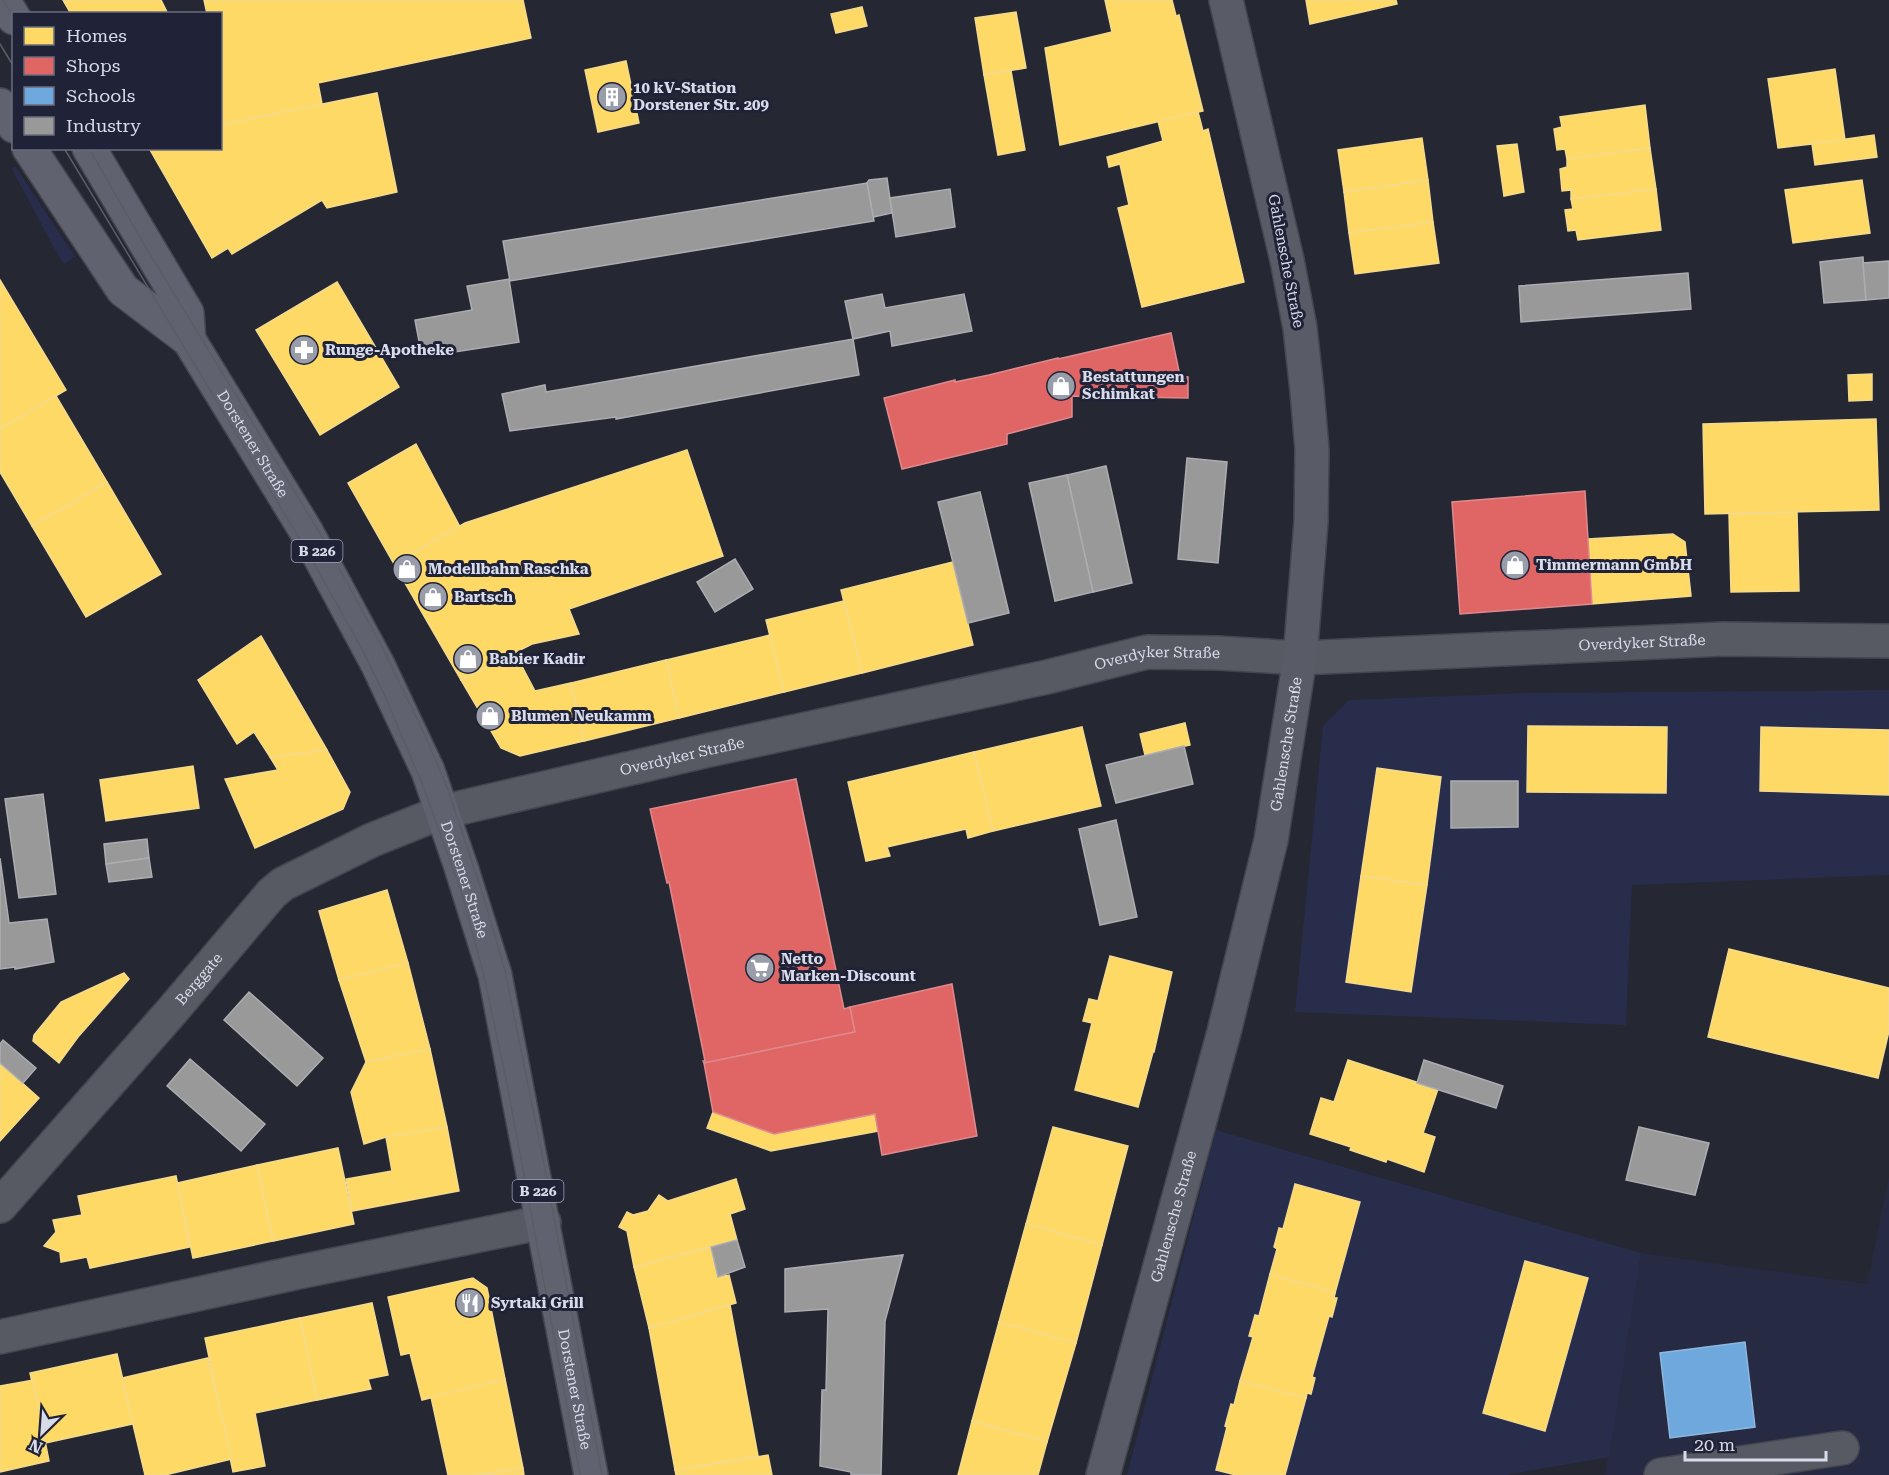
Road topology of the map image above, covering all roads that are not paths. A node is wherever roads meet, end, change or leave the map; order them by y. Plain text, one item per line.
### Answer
1 (3, 0) edge
2 (1226, 0) edge
3 (12, 15) edge
4 (0, 105) edge
5 (12, 123) edge
6 (30, 150) edge
7 (90, 150) edge
8 (189, 340) junction
9 (1889, 640) edge
10 (1300, 658) junction
11 (442, 812) junction
12 (0, 1206) edge
13 (544, 1222) junction
14 (0, 1337) edge
15 (1842, 1448) dead end
16 (591, 1475) edge
17 (1103, 1475) edge
18 (1661, 1475) edge

1 - 3 main road
2 - 10 street, Gahlensche Straße
4 - 5 main road
6 - 8 main road, Dorstener Straße / B 226
7 - 8 main road, Dorstener Straße / B 226
8 - 11 main road, Dorstener Straße / B 226
9 - 10 street, Overdyker Straße
10 - 11 street, Overdyker Straße
10 - 17 street, Gahlensche Straße
11 - 12 street, Berggate
11 - 13 main road, Dorstener Straße / B 226
13 - 14 street
13 - 16 main road, Dorstener Straße / B 226
15 - 18 street

